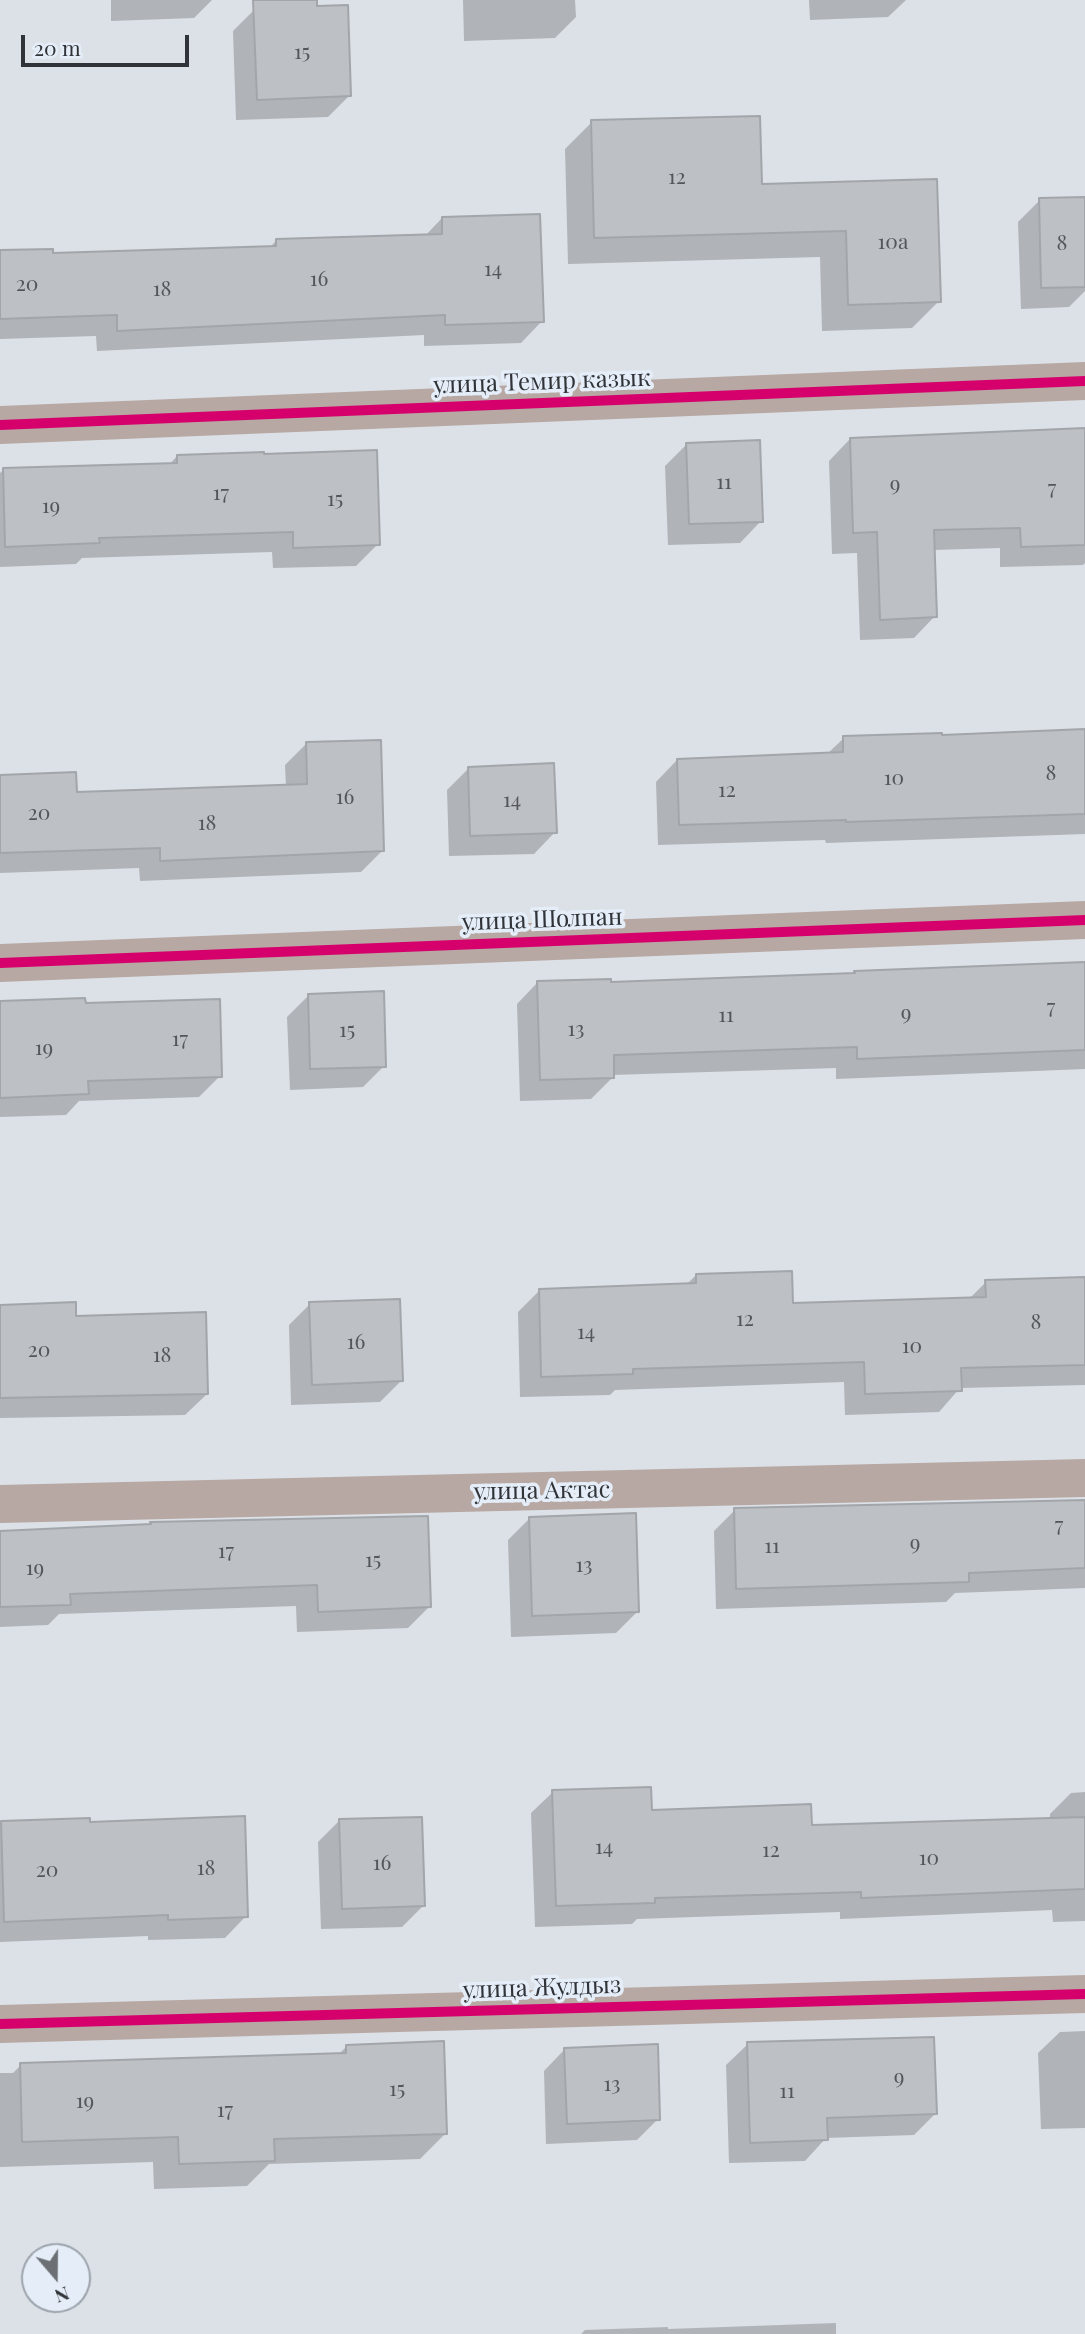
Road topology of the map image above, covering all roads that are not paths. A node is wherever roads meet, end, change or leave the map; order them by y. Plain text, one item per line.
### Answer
1 (1085, 381) edge
2 (0, 425) edge
3 (1085, 920) edge
4 (0, 963) edge
5 (1085, 1478) edge
6 (0, 1504) edge
7 (1085, 1994) edge
8 (0, 2024) edge

1 - 2 street, улица Темир казык
3 - 4 street, улица Шолпан
5 - 6 street, улица Актас
7 - 8 street, улица Жулдыз

